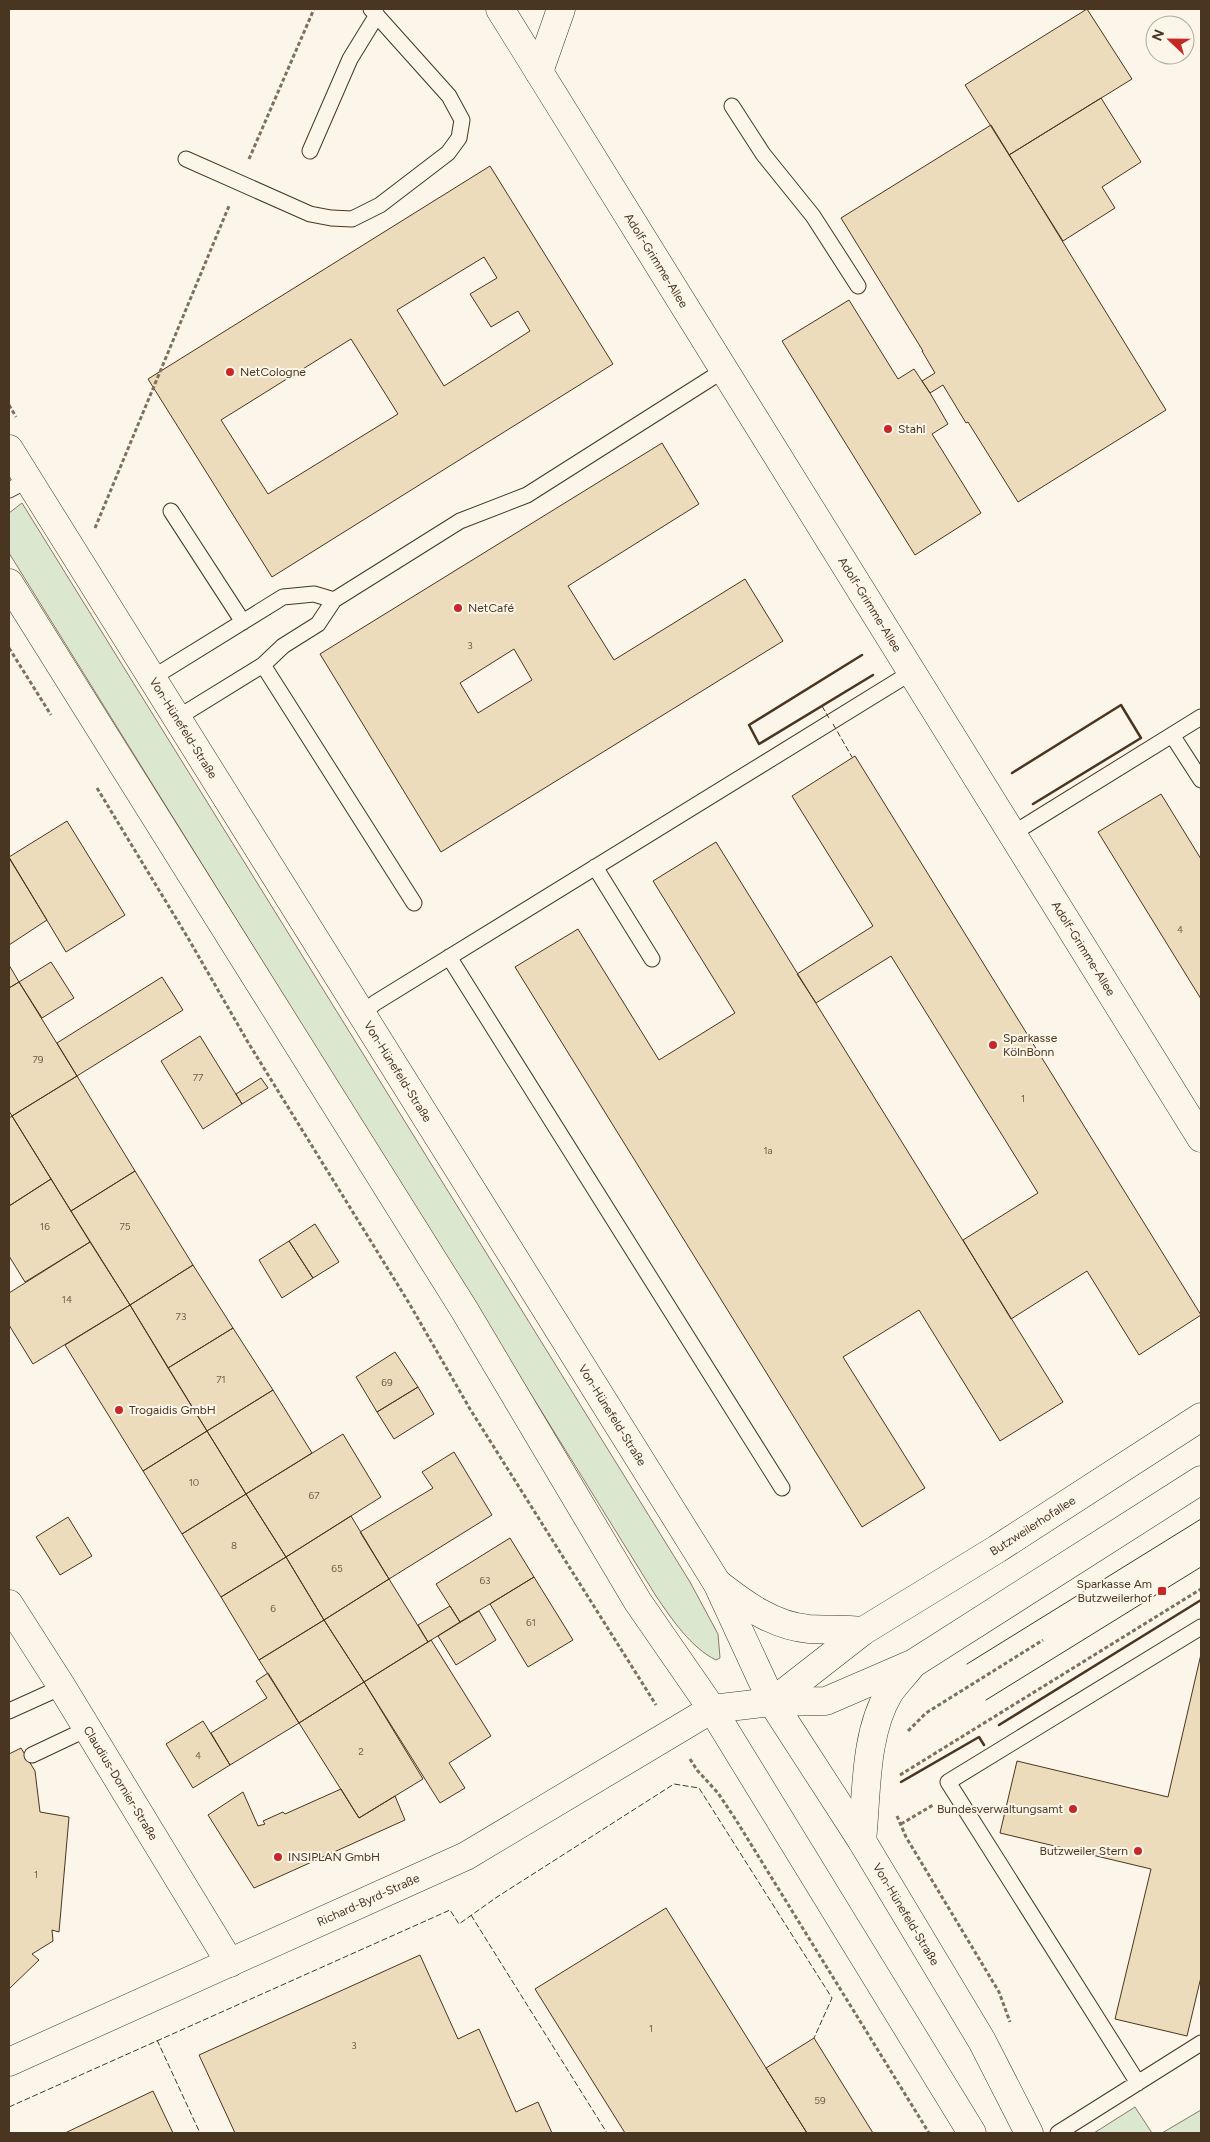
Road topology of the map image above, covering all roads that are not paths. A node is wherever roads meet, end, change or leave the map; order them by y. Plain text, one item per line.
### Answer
1 (500, 9) edge
2 (561, 9) edge
3 (374, 12) edge
4 (539, 72) junction
5 (732, 106) dead end
6 (310, 151) dead end
7 (186, 159) dead end
8 (858, 286) dead end
9 (724, 370) junction
10 (9, 449) edge
11 (18, 485) edge
12 (171, 511) dead end
13 (9, 583) edge
14 (334, 600) junction
15 (242, 622) junction
16 (263, 665) junction
17 (912, 672) junction
18 (152, 678) junction
19 (1201, 717) edge
20 (177, 718) junction
21 (1172, 734) junction
22 (1201, 780) edge
23 (1012, 834) junction
24 (595, 867) junction
25 (414, 902) dead end
26 (449, 957) junction
27 (652, 959) dead end
28 (362, 1014) junction
29 (1201, 1138) edge
30 (1201, 1417) edge
31 (1201, 1480) edge
32 (782, 1488) dead end
33 (717, 1583) junction
34 (9, 1604) edge
35 (1201, 1627) edge
36 (862, 1631) junction
37 (914, 1663) junction
38 (62, 1687) junction
39 (772, 1702) junction
40 (712, 1709) junction
41 (9, 1711) edge
42 (87, 1729) junction
43 (32, 1755) dead end
44 (862, 1841) junction
45 (230, 1963) junction
46 (1201, 2043) edge
47 (9, 2062) edge
48 (1138, 2083) junction
49 (972, 2133) edge
50 (1029, 2133) edge
51 (1058, 2133) edge

1 - 4 street, Adolf-Grimme-Allee
2 - 4 street
3 - 6 lane
3 - 7 lane
4 - 9 street, Adolf-Grimme-Allee
5 - 8 lane
9 - 14 lane
9 - 17 street, Adolf-Grimme-Allee
10 - 11 street, Von-Hünefeld-Straße
11 - 18 street, Von-Hünefeld-Straße
12 - 15 lane
13 - 40 street
14 - 15 lane
14 - 16 lane
15 - 18 lane
16 - 20 lane
16 - 25 lane
17 - 23 street, Adolf-Grimme-Allee
17 - 24 lane
18 - 20 street, Von-Hünefeld-Straße
19 - 21 lane
20 - 28 street, Von-Hünefeld-Straße
21 - 22 lane
21 - 23 lane
23 - 29 street, Adolf-Grimme-Allee
24 - 26 lane
24 - 27 lane
26 - 28 lane
26 - 32 lane
28 - 33 street, Von-Hünefeld-Straße
30 - 36 street, Butzweilerhofallee
31 - 37 street
33 - 36 street
33 - 39 street, Von-Hünefeld-Straße
34 - 38 street, Claudius-Dornier-Straße
35 - 48 lane
36 - 39 street, Butzweilerhofallee
37 - 39 street
37 - 44 street
38 - 41 lane
38 - 42 street, Claudius-Dornier-Straße
39 - 40 street
39 - 44 street, Von-Hünefeld-Straße
40 - 45 street, Richard-Byrd-Straße
40 - 49 street
42 - 43 lane
42 - 45 street, Claudius-Dornier-Straße
44 - 50 street, Von-Hünefeld-Straße
45 - 47 street, Richard-Byrd-Straße
46 - 48 lane
48 - 51 lane

